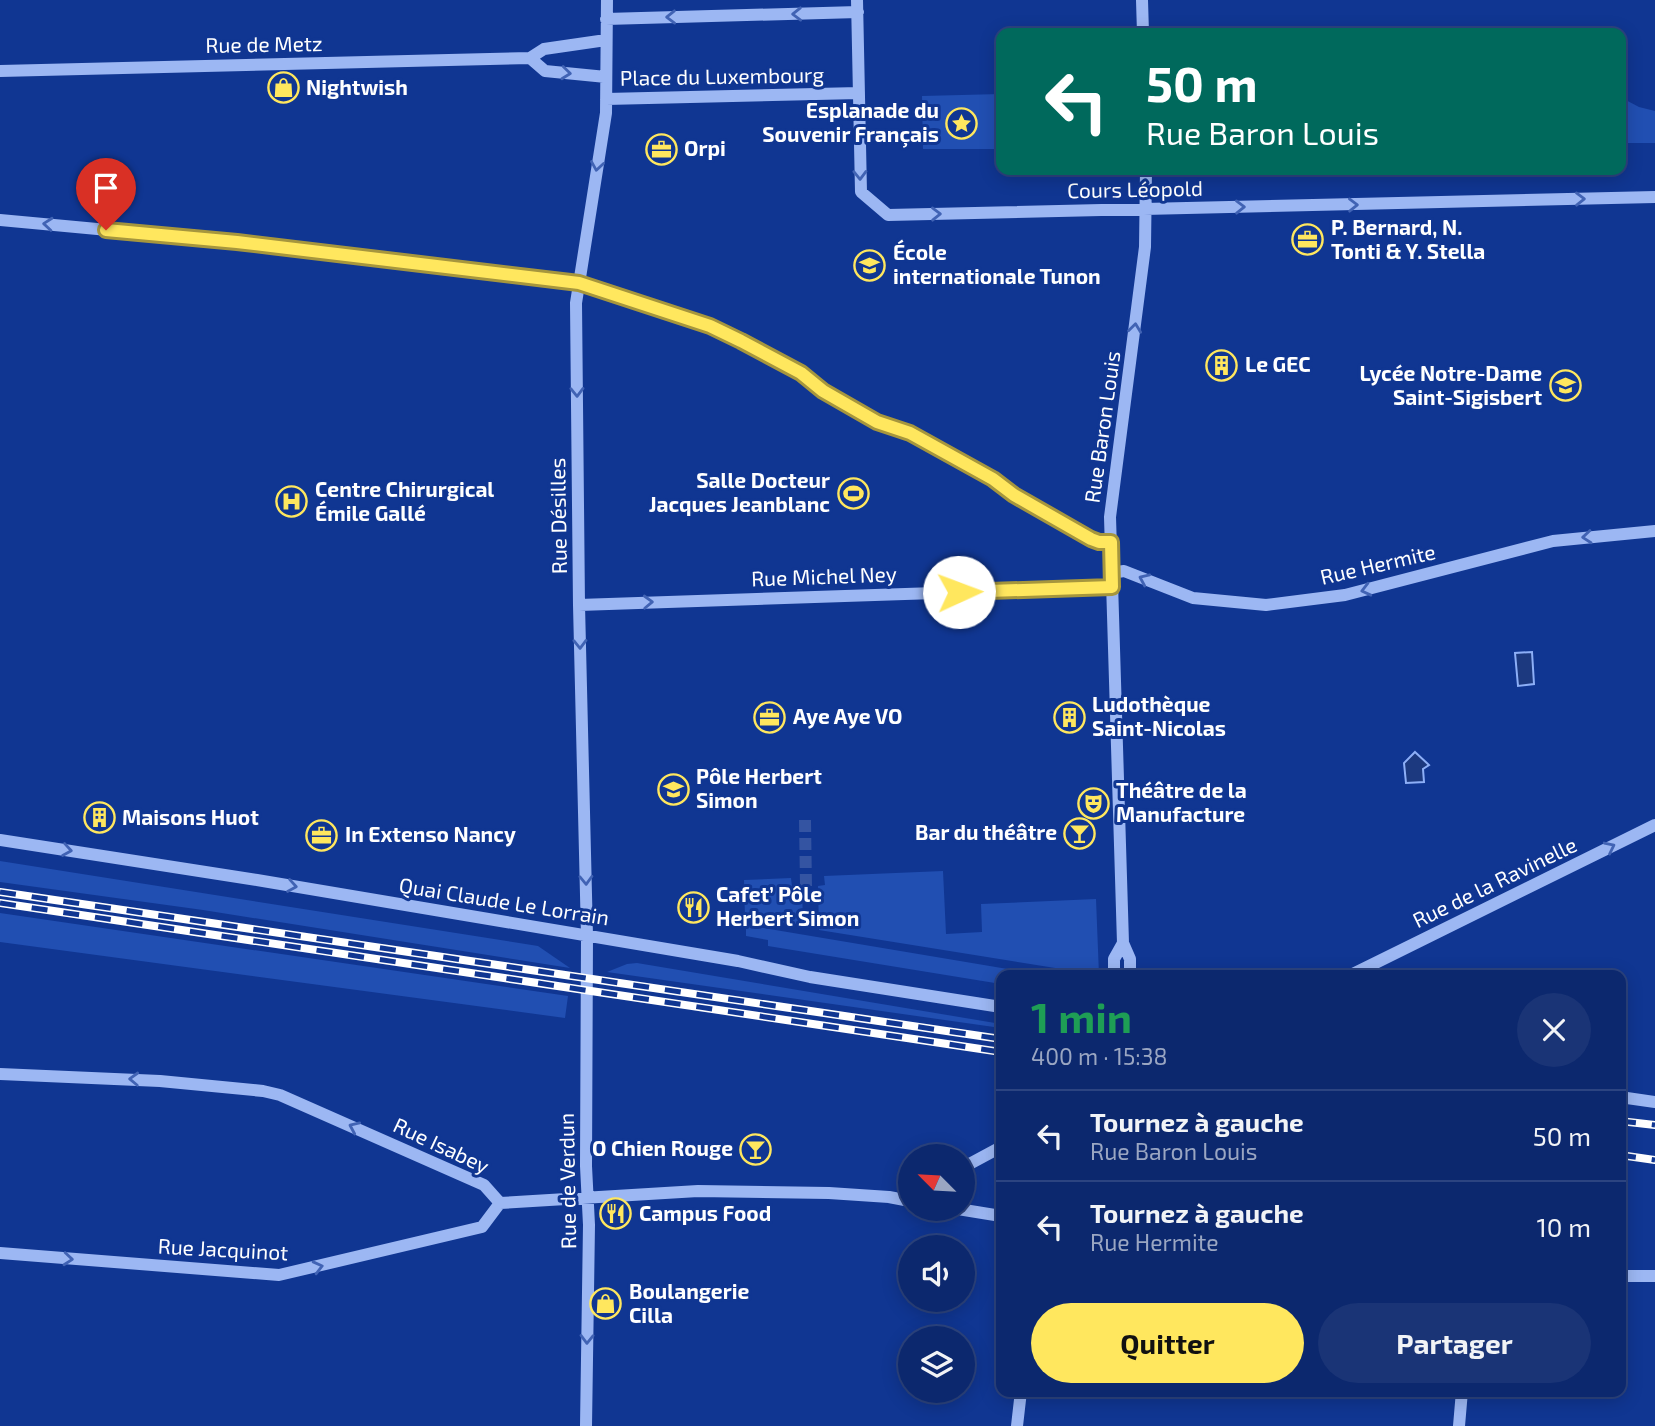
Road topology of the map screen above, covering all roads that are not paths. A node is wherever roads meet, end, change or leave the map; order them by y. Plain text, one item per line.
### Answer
1 (607, 0) edge
2 (1142, 0) edge
3 (858, 6) edge
4 (607, 19) junction
5 (1143, 28) edge
6 (606, 40) junction
7 (530, 58) junction
8 (0, 71) edge
9 (606, 77) junction
10 (859, 93) junction
11 (606, 99) junction
12 (1146, 175) edge
13 (1655, 197) edge
14 (1147, 209) junction
15 (0, 220) edge
16 (579, 283) junction
17 (1655, 531) edge
18 (1111, 542) junction
19 (1111, 573) junction
20 (1112, 587) junction
21 (579, 605) junction
22 (1655, 825) edge
23 (0, 840) edge
24 (587, 936) junction
25 (1123, 943) junction
26 (1114, 970) edge
27 (1130, 970) edge
28 (1361, 970) edge
29 (996, 1006) edge
30 (0, 1074) edge
31 (1626, 1098) edge
32 (1655, 1101) edge
33 (996, 1150) edge
34 (975, 1161) edge
35 (587, 1197) junction
36 (898, 1199) edge
37 (500, 1203) junction
38 (975, 1212) edge
39 (996, 1215) edge
40 (0, 1253) edge
41 (1626, 1276) edge
42 (1655, 1276) edge
43 (1020, 1397) edge
44 (1461, 1397) edge
45 (586, 1426) edge
46 (1017, 1426) edge
47 (1459, 1426) edge

1 - 4 street, Place du Luxembourg
2 - 5 street
3 -> 4 street
3 - 10 street
4 - 6 street, Place du Luxembourg
6 - 7 street, Place du Luxembourg
6 - 9 street, Place du Luxembourg
7 - 8 street, Rue de Metz
7 -> 9 street, Place du Luxembourg
9 - 11 street, Place du Luxembourg
10 - 11 street, Place du Luxembourg
10 -> 14 street, Cours Léopold
11 -> 16 street, Rue Désilles
12 - 14 street, Rue Baron Louis
14 -> 13 street, Cours Léopold
18 -> 14 street, Rue Baron Louis
16 -> 15 street
16 - 18 street
16 -> 21 street, Rue Désilles
17 -> 19 street, Rue Hermite
18 - 19 street, Rue Baron Louis
19 - 20 street, Rue Baron Louis
21 -> 20 street, Rue Michel Ney
20 - 25 street, Rue Baron Louis
21 -> 24 street, Rue Désilles
28 -> 22 street, Rue de la Ravinelle
23 -> 24 street, Quai Claude Le Lorrain
24 - 29 street, Quai Claude Le Lorrain
24 - 35 street, Rue de Verdun
25 - 26 street, Rue Baron Louis
25 - 27 street, Rue Baron Louis
37 -> 30 street, Rue Isabey
31 - 32 street
33 - 34 street
35 - 36 street, Rue Isabey
35 - 37 street, Rue Isabey
35 -> 45 street, Rue de Verdun
40 -> 37 street, Rue Jacquinot
38 - 39 street
41 - 42 street
43 - 46 street
44 - 47 street

